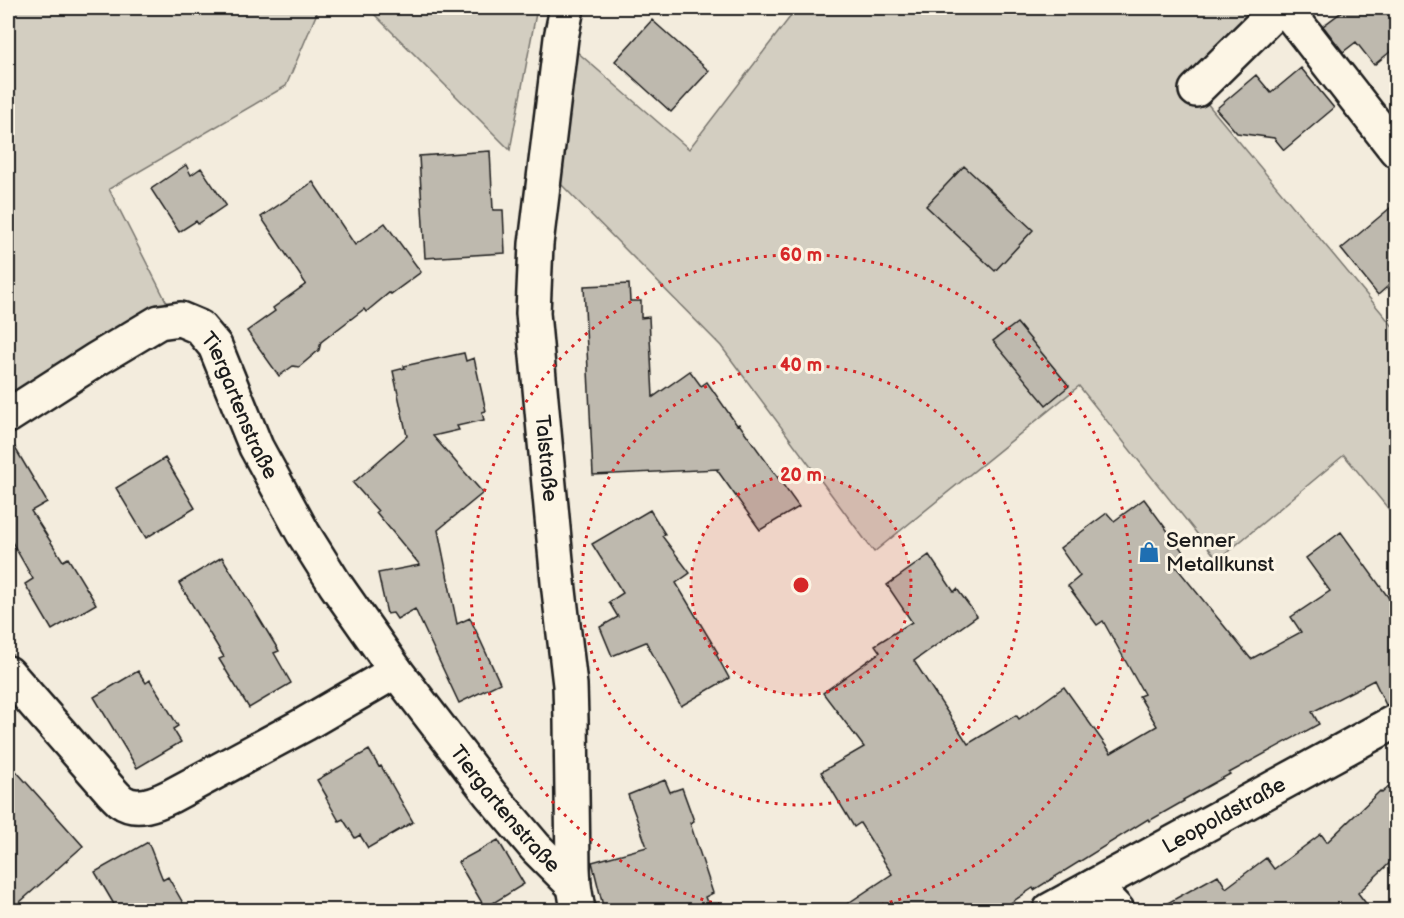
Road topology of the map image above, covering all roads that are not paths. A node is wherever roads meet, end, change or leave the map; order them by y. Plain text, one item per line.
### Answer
1 (567, 8) edge
2 (1279, 8) edge
3 (1285, 8) edge
4 (1196, 90) dead end
5 (1396, 150) edge
6 (8, 416) edge
7 (396, 671) junction
8 (8, 673) edge
9 (1396, 721) edge
10 (1094, 886) junction
11 (576, 898) edge
12 (1050, 910) edge
13 (1117, 910) edge

1 - 11 street, Talstraße
2 - 4 street
3 - 5 street
6 - 7 street, Tiergartenstraße
7 - 8 street
7 - 11 street, Tiergartenstraße
9 - 10 street, Leopoldstraße
10 - 12 street, Leopoldstraße
10 - 13 street

